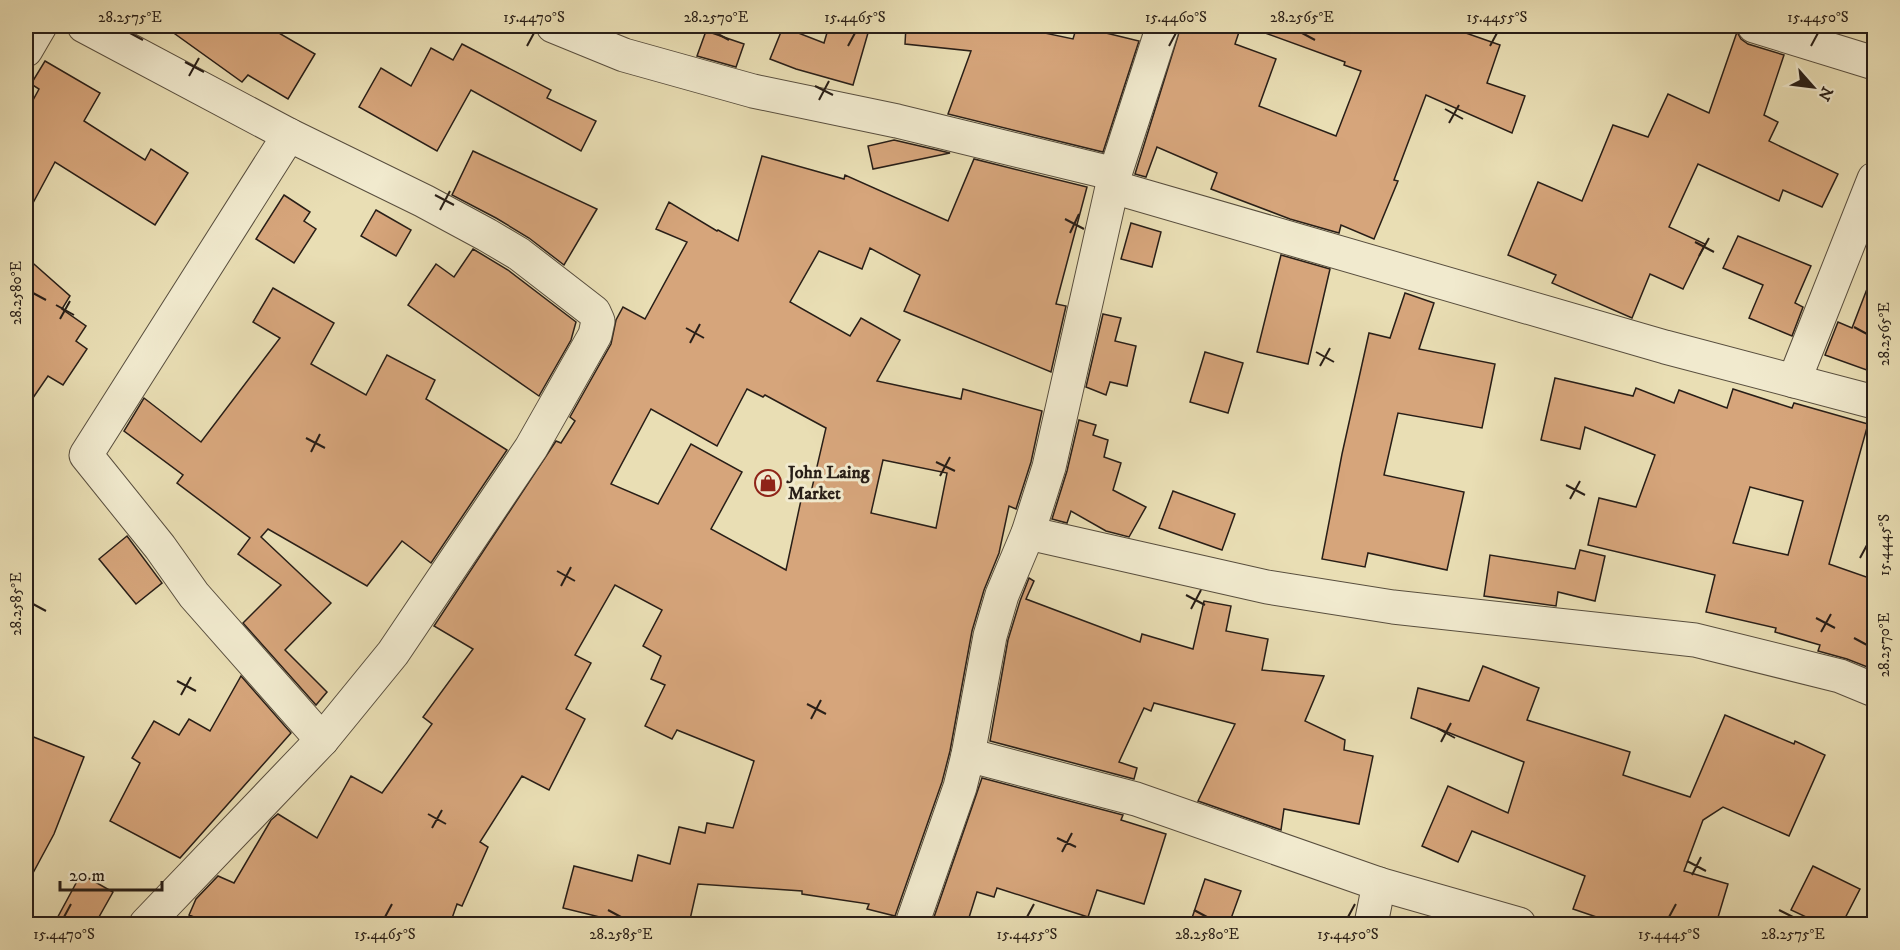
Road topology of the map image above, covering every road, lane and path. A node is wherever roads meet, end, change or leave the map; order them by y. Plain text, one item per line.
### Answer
1 (40, 26) edge
2 (84, 26) edge
3 (553, 26) edge
4 (1163, 26) edge
5 (1754, 26) edge
6 (26, 50) edge
7 (1875, 63) edge
8 (290, 135) junction
9 (1875, 179) edge
10 (1114, 181) junction
11 (1794, 381) junction
12 (1875, 402) edge
13 (1028, 534) junction
14 (1875, 690) edge
15 (322, 740) junction
16 (968, 755) junction
17 (1379, 884) junction
18 (146, 924) edge
19 (912, 924) edge
20 (1371, 924) edge
21 (1519, 924) edge

1 - 6 street
2 - 8 street
3 - 10 street
4 - 10 street
5 - 7 street
8 - 15 street
8 - 15 street
9 - 11 street
10 - 11 street
10 - 13 street
11 - 12 street
13 - 14 street
13 - 16 street
15 - 18 street
16 - 17 street
16 - 19 street
17 - 20 street
17 - 21 street

